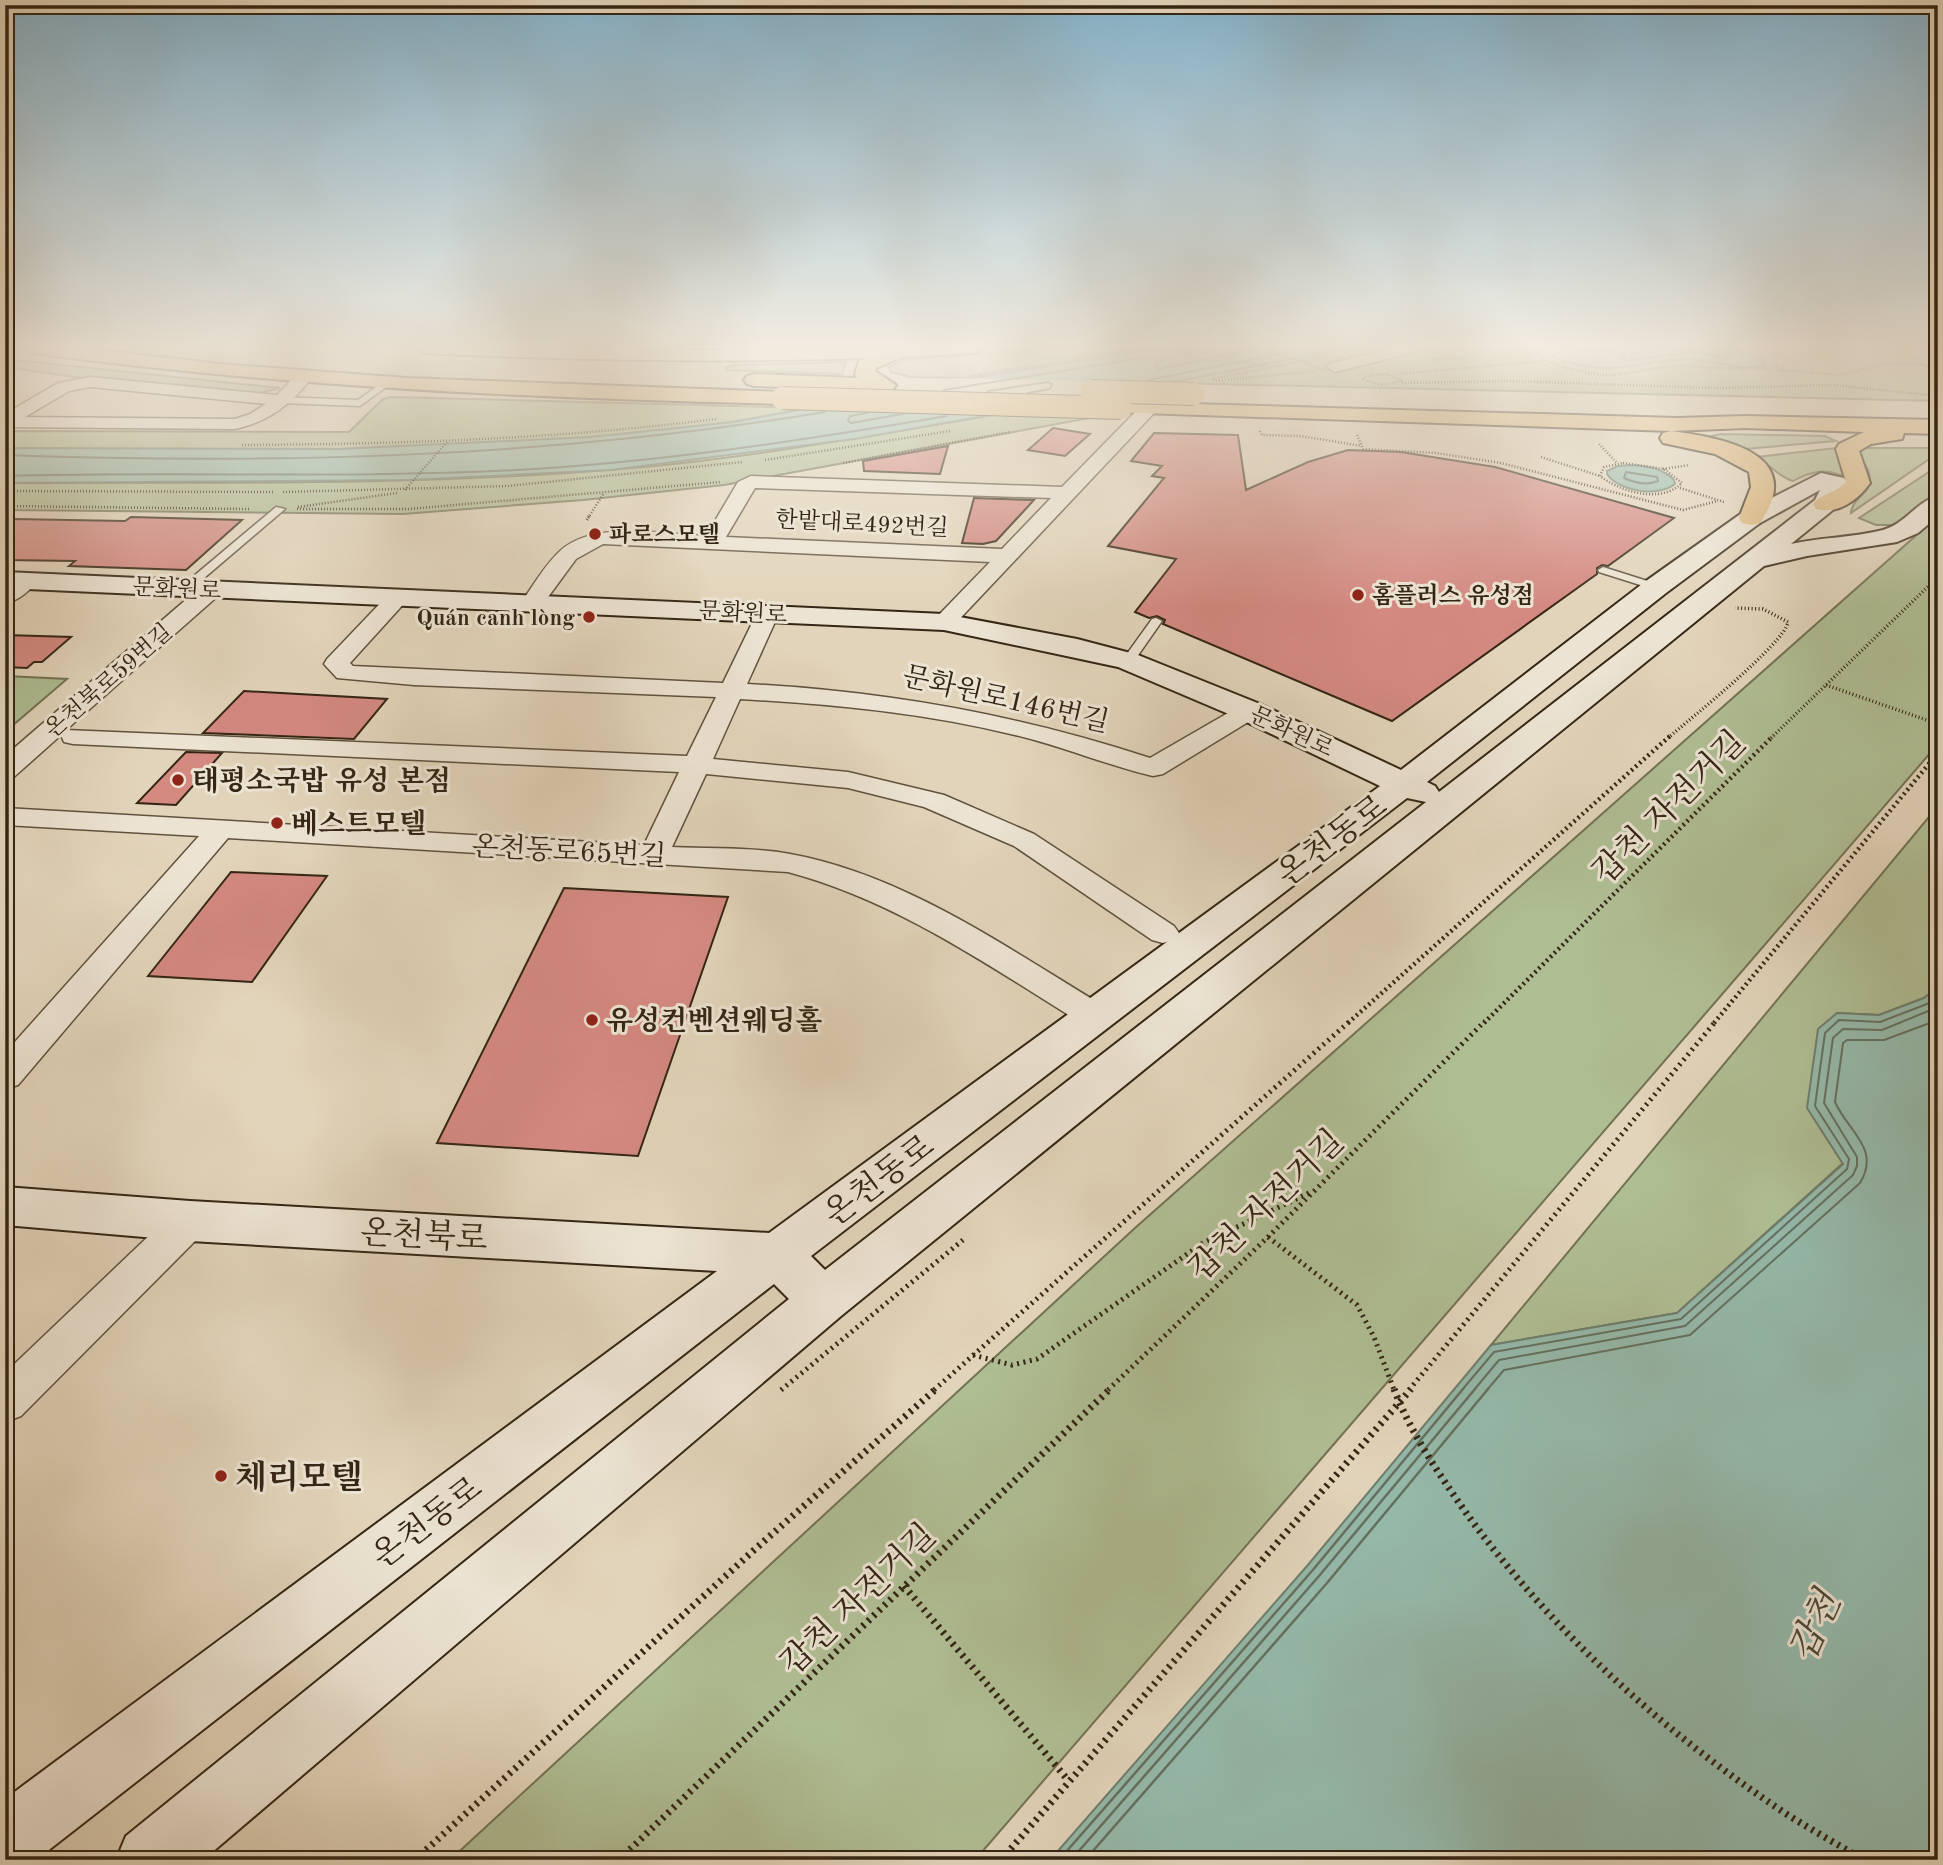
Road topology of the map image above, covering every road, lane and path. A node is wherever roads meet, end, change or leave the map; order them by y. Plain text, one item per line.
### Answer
1 (562, 434) edge
2 (929, 434) edge
3 (998, 434) edge
4 (1124, 434) edge
5 (1261, 434) edge
6 (1356, 434) edge
7 (1609, 434) edge
8 (1894, 434) edge
9 (1595, 440) dead end
10 (446, 444) junction
11 (234, 445) dead end
12 (1362, 446) junction
13 (1541, 457) dead end
14 (760, 460) dead end
15 (748, 462) dead end
16 (1501, 462) junction
17 (843, 463) dead end
18 (1618, 463) junction
19 (1495, 467) dead end
20 (1600, 476) junction
21 (726, 481) dead end
22 (1680, 488) junction
23 (405, 490) junction
24 (5, 491) edge
25 (1066, 493) junction
26 (1835, 501) junction
27 (5, 506) edge
28 (280, 509) junction
29 (1930, 510) edge
30 (1737, 520) junction
31 (713, 542) junction
32 (1008, 556) junction
33 (1603, 570) dead end
34 (1938, 577) edge
35 (12, 586) edge
36 (1656, 587) junction
37 (199, 589) junction
38 (398, 598) junction
39 (532, 603) junction
40 (1724, 611) dead end
41 (768, 613) junction
42 (1156, 621) dead end
43 (944, 622) junction
44 (1128, 661) junction
45 (1826, 685) junction
46 (732, 689) junction
47 (5, 694) edge
48 (11, 698) dead end
49 (1249, 711) junction
50 (1938, 724) edge
51 (73, 736) dead end
52 (1938, 753) edge
53 (696, 765) junction
54 (5, 770) edge
55 (1404, 784) junction
56 (1447, 805) junction
57 (5, 816) edge
58 (220, 830) junction
59 (654, 855) junction
60 (1163, 933) dead end
61 (1095, 1016) junction
62 (5, 1076) edge
63 (1313, 1191) junction
64 (5, 1206) edge
65 (190, 1221) junction
66 (968, 1236) dead end
67 (1268, 1237) junction
68 (777, 1254) junction
69 (823, 1301) junction
70 (972, 1355) junction
71 (777, 1394) dead end
72 (5, 1402) edge
73 (1399, 1403) junction
74 (904, 1586) junction
75 (1068, 1780) junction
76 (5, 1841) edge
77 (150, 1860) edge
78 (415, 1860) edge
79 (620, 1860) edge
80 (1001, 1860) edge
81 (1864, 1860) edge

1 - 10 path
2 - 14 path
3 - 17 path
4 - 25 street
5 - 12 path
6 - 12 path
7 - 30 main road
8 - 26 main road
9 - 18 path
10 - 11 path
10 - 23 path
12 - 16 path
13 - 20 path
15 - 23 path
16 - 19 path
16 - 30 path
18 - 20 path
18 - 22 path
20 - 22 path
21 - 28 path
22 - 30 path
23 - 24 path
23 - 28 path
25 - 31 street, 한밭대로492번길
25 - 32 street
26 - 29 main road
26 - 30 main road, 온천동로
27 - 28 path
28 - 37 lane
29 - 30 main road
30 - 36 main road, 온천동로
30 - 56 main road, 온천동로
31 - 32 street, 한밭대로492번길
31 - 39 street, 한밭대로492번길
32 - 43 street
33 - 36 lane
34 - 45 path, 갑천 자전거길
35 - 37 main road, 문화원로
36 - 55 main road, 온천동로
37 - 38 main road, 문화원로
37 - 54 street, 온천북로59번길
38 - 39 main road, 문화원로
38 - 46 street, 문화원로146번길
39 - 41 main road, 문화원로
40 - 70 path
41 - 43 main road, 문화원로
41 - 46 street
42 - 44 lane
43 - 44 main road, 문화원로
44 - 49 main road, 문화원로
45 - 50 path
45 - 63 path, 갑천 자전거길
46 - 49 street, 문화원로146번길
46 - 53 street
47 - 48 path
49 - 55 main road, 문화원로
51 - 53 street
52 - 73 path
53 - 59 street
53 - 60 street
55 - 56 main road, 문화원로
55 - 61 main road, 온천동로
56 - 69 main road, 온천동로
57 - 58 street, 온천동로65번길
58 - 59 street, 온천동로65번길
58 - 62 street
59 - 61 street, 온천동로65번길
61 - 68 main road, 온천동로
63 - 67 path, 갑천 자전거길
63 - 70 path
64 - 65 main road, 온천북로
65 - 68 main road, 온천북로
65 - 72 street
66 - 71 path
67 - 73 path
67 - 74 path, 갑천 자전거길
68 - 69 main road
68 - 76 main road, 온천동로
69 - 77 main road, 온천동로
70 - 78 path
73 - 75 path
73 - 81 path
74 - 75 path
74 - 79 path, 갑천 자전거길
75 - 80 path

